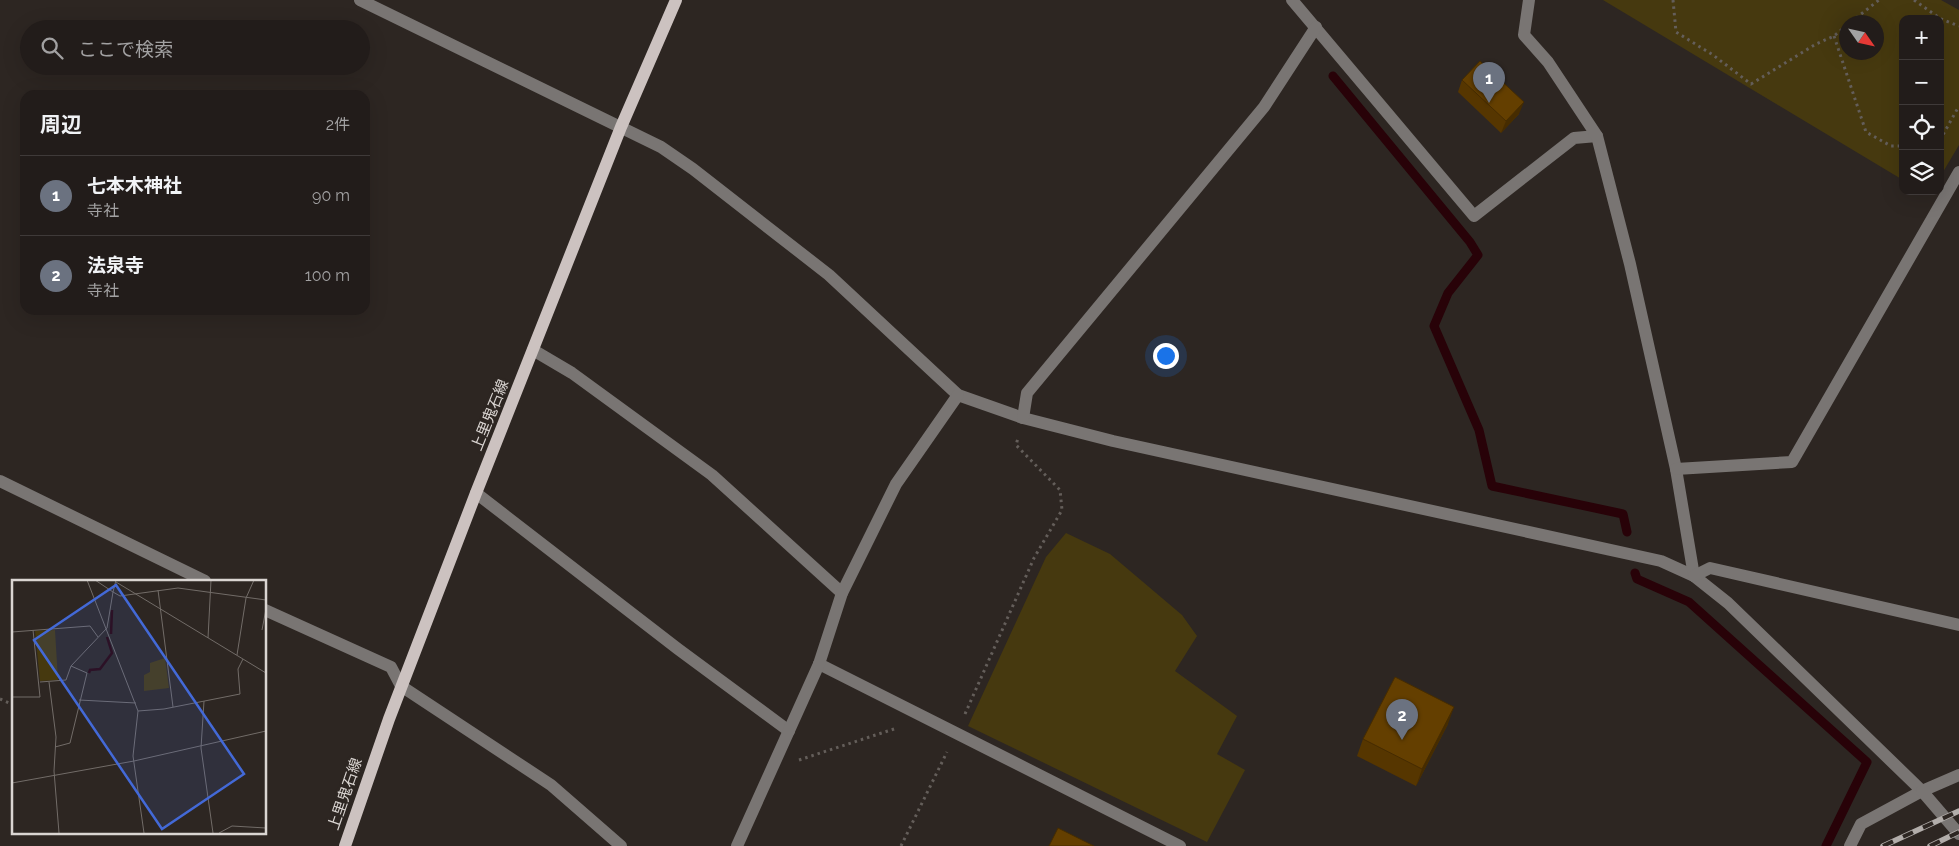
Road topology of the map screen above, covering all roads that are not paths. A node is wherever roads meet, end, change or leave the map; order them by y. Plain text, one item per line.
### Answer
1 (360, 0) edge
2 (676, 0) edge
3 (1292, 0) edge
4 (1530, 0) edge
5 (1316, 27) junction
6 (621, 127) junction
7 (1597, 136) junction
8 (1959, 172) edge
9 (533, 350) junction
10 (958, 396) junction
11 (1022, 418) junction
12 (1676, 469) junction
13 (0, 481) edge
14 (476, 493) junction
15 (1694, 576) junction
16 (203, 580) edge
17 (842, 593) junction
18 (266, 610) edge
19 (1959, 625) edge
20 (819, 664) junction
21 (401, 686) junction
22 (789, 731) junction
23 (1959, 775) edge
24 (1922, 791) junction
25 (1959, 834) edge
26 (345, 846) edge
27 (621, 846) edge
28 (737, 846) edge
29 (1180, 846) edge
30 (1850, 846) edge

1 - 6 street
2 - 6 main road, 上里鬼石線
3 - 5 street
4 - 7 street
5 - 7 street
5 - 11 street
6 - 9 main road, 上里鬼石線
6 - 10 street
7 - 12 street
8 - 12 street
9 - 14 main road, 上里鬼石線
9 - 17 street
10 - 11 street
10 - 17 street
11 - 15 street
12 - 15 street
13 - 16 street
14 - 21 main road, 上里鬼石線
14 - 22 street
15 - 19 street
15 - 24 street
17 - 20 street
18 - 21 street
20 - 22 street
20 - 29 street
21 - 26 main road, 上里鬼石線
21 - 27 street
22 - 28 street
23 - 24 street
24 - 25 street
24 - 30 street

